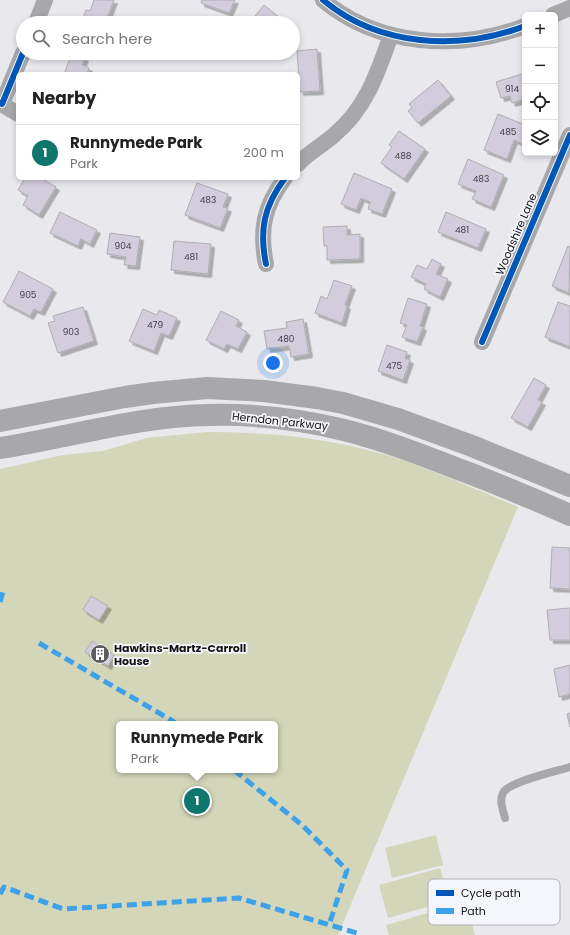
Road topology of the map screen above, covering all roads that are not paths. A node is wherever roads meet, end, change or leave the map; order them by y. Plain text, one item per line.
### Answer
1 (45, 0) edge
2 (323, 0) edge
3 (570, 8) edge
4 (558, 13) edge
5 (39, 16) edge
6 (522, 27) edge
7 (391, 35) junction
8 (20, 60) edge
9 (1, 103) edge
10 (16, 113) edge
11 (570, 135) edge
12 (300, 162) edge
13 (284, 180) edge
14 (266, 264) dead end
15 (482, 342) dead end
16 (0, 422) edge
17 (0, 448) edge
18 (570, 486) edge
19 (570, 515) edge
20 (570, 767) edge
21 (505, 818) dead end

1 - 5 street
2 - 7 street
3 - 4 street
6 - 7 street
7 - 12 street
8 - 9 street
9 - 10 street
11 - 15 street, Woodshire Lane
13 - 14 street
16 - 18 main road
17 - 19 main road, Herndon Parkway
20 - 21 lane

